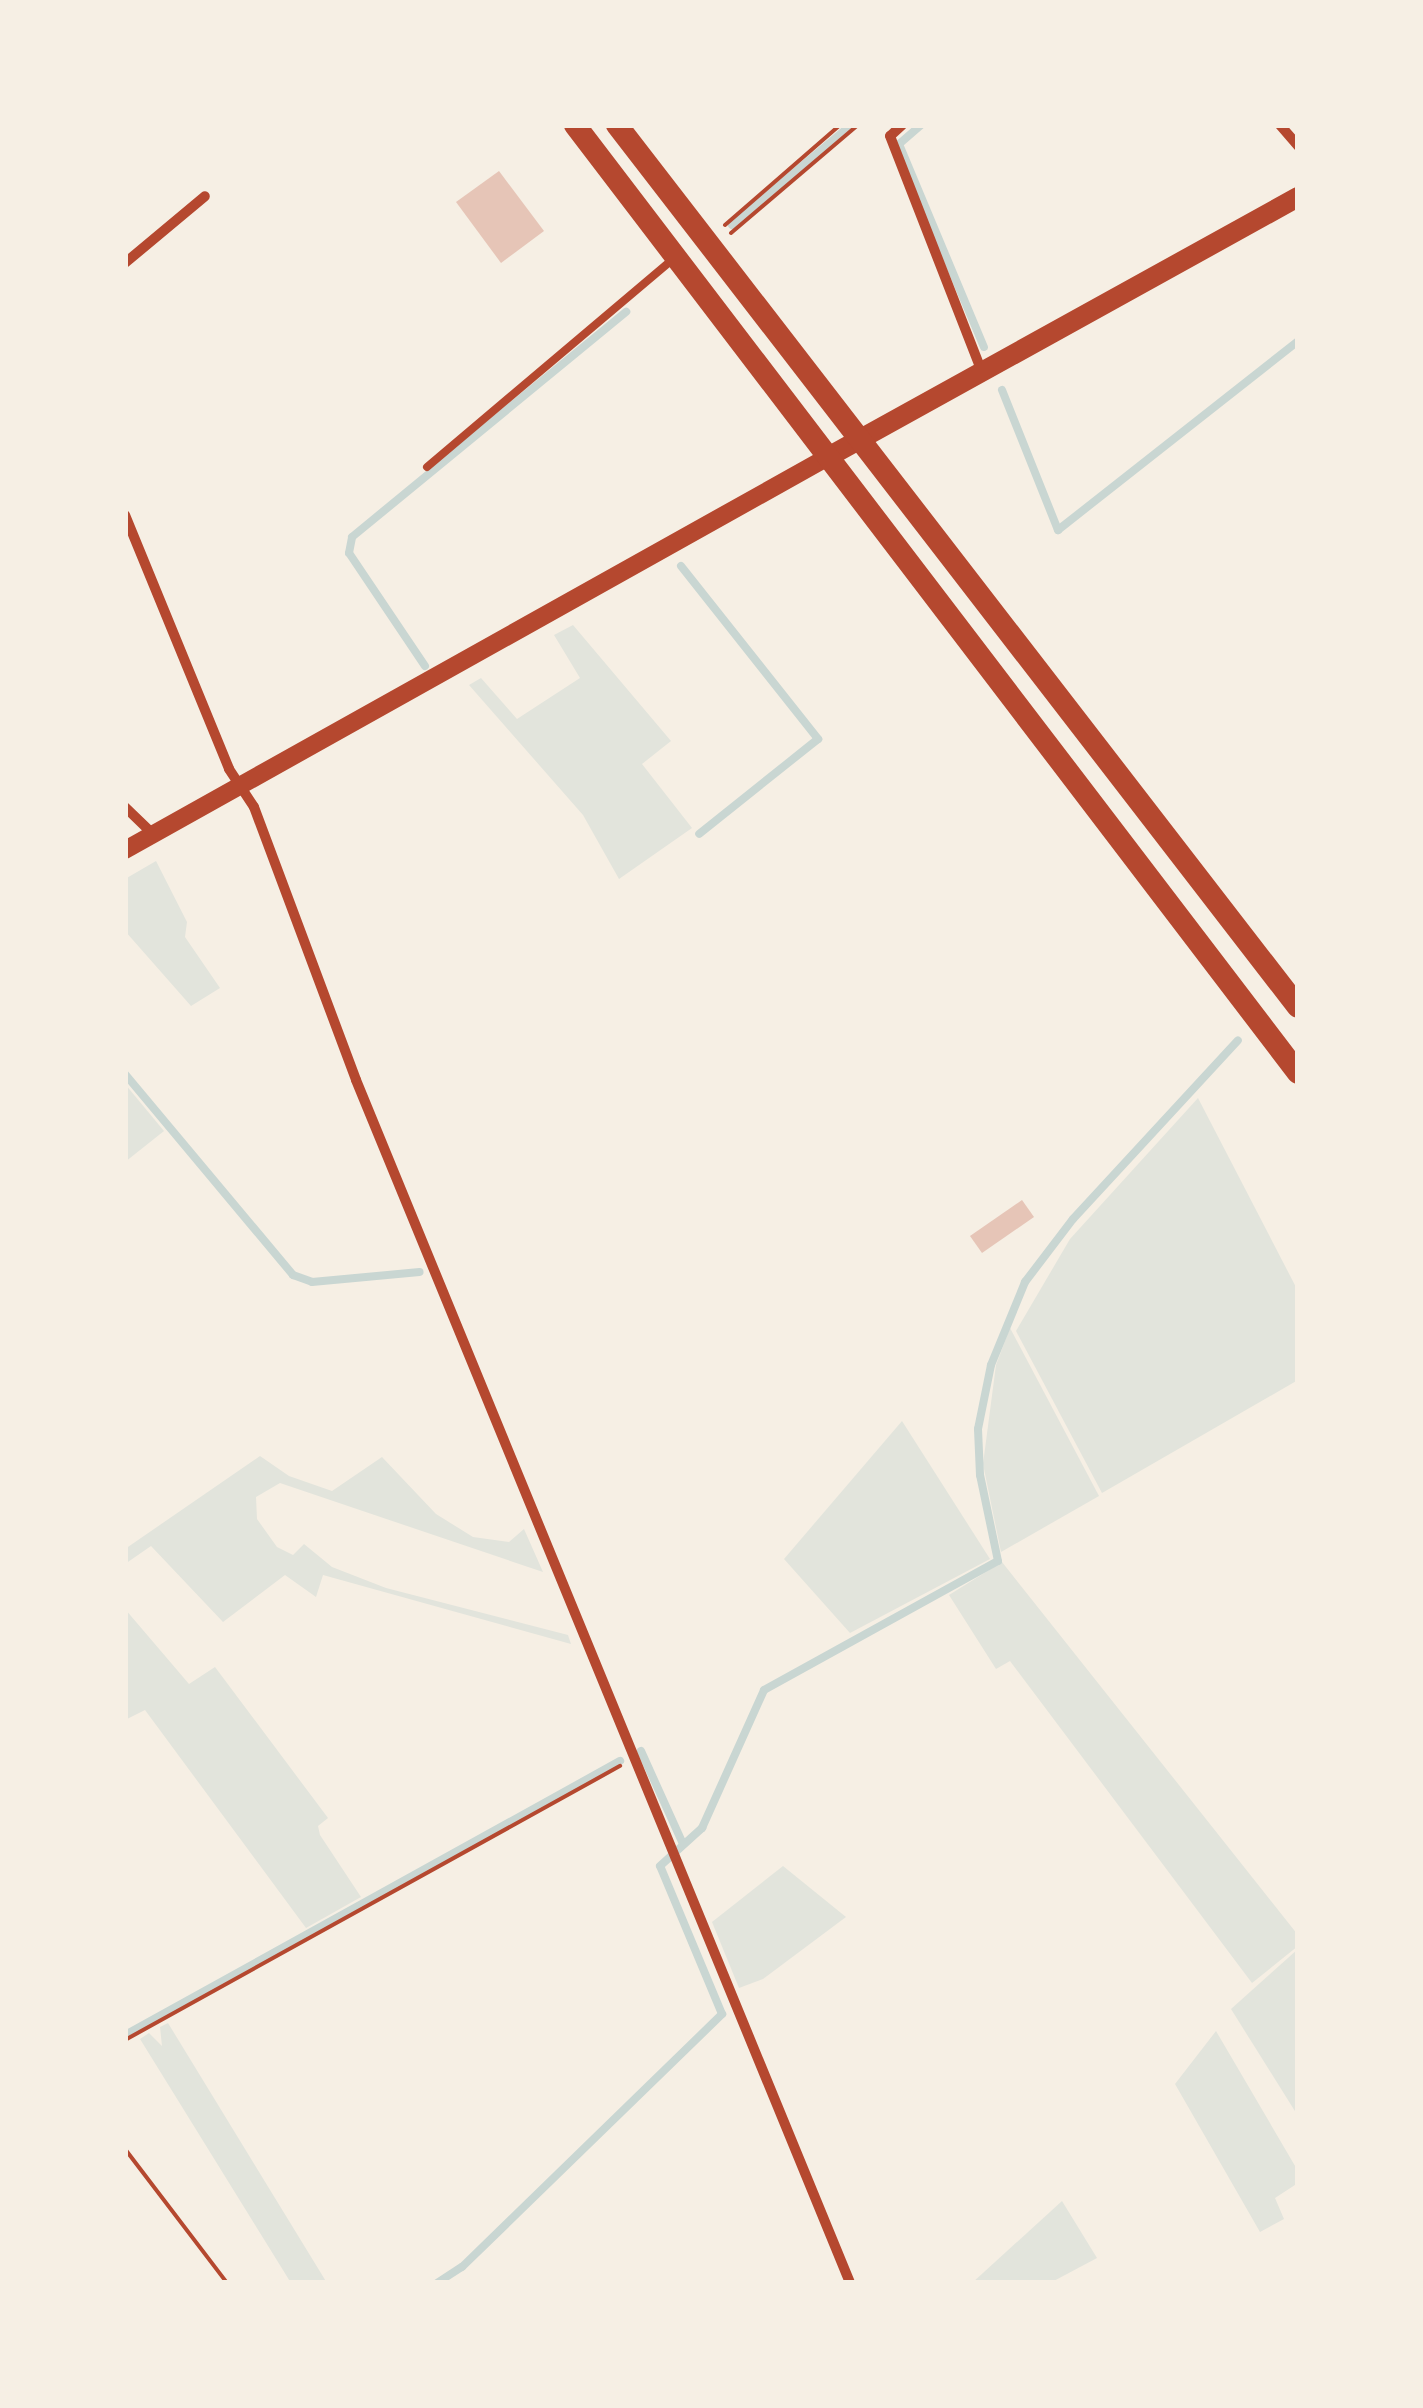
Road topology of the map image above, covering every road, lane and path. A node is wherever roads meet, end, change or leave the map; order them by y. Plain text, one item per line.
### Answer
1 (575, 125) edge
2 (616, 125) edge
3 (840, 125) edge
4 (858, 125) edge
5 (902, 125) edge
6 (1280, 125) edge
7 (1298, 146) edge
8 (206, 196) dead end
9 (1298, 197) edge
10 (725, 225) dead end
11 (731, 233) dead end
12 (677, 256) junction
13 (125, 263) edge
14 (982, 372) junction
15 (860, 440) junction
16 (828, 457) junction
17 (428, 467) dead end
18 (125, 515) edge
19 (240, 785) junction
20 (125, 806) edge
21 (153, 834) junction
22 (125, 850) edge
23 (1298, 1007) edge
24 (1298, 1072) edge
25 (634, 1759) junction
26 (125, 2040) edge
27 (125, 2149) edge
28 (228, 2283) edge
29 (850, 2283) edge

1 - 12 main road
2 - 15 main road
3 - 10 path
4 - 11 path
5 - 14 street
6 - 7 street
8 - 13 street
9 - 14 main road
12 - 16 main road
12 - 17 lane
14 - 15 main road
15 - 16 main road
15 - 23 main road
16 - 19 street
16 - 24 main road
18 - 19 street
19 - 21 street
19 - 25 street
20 - 21 street
21 - 22 street
25 - 26 path
25 - 29 street
27 - 28 path

